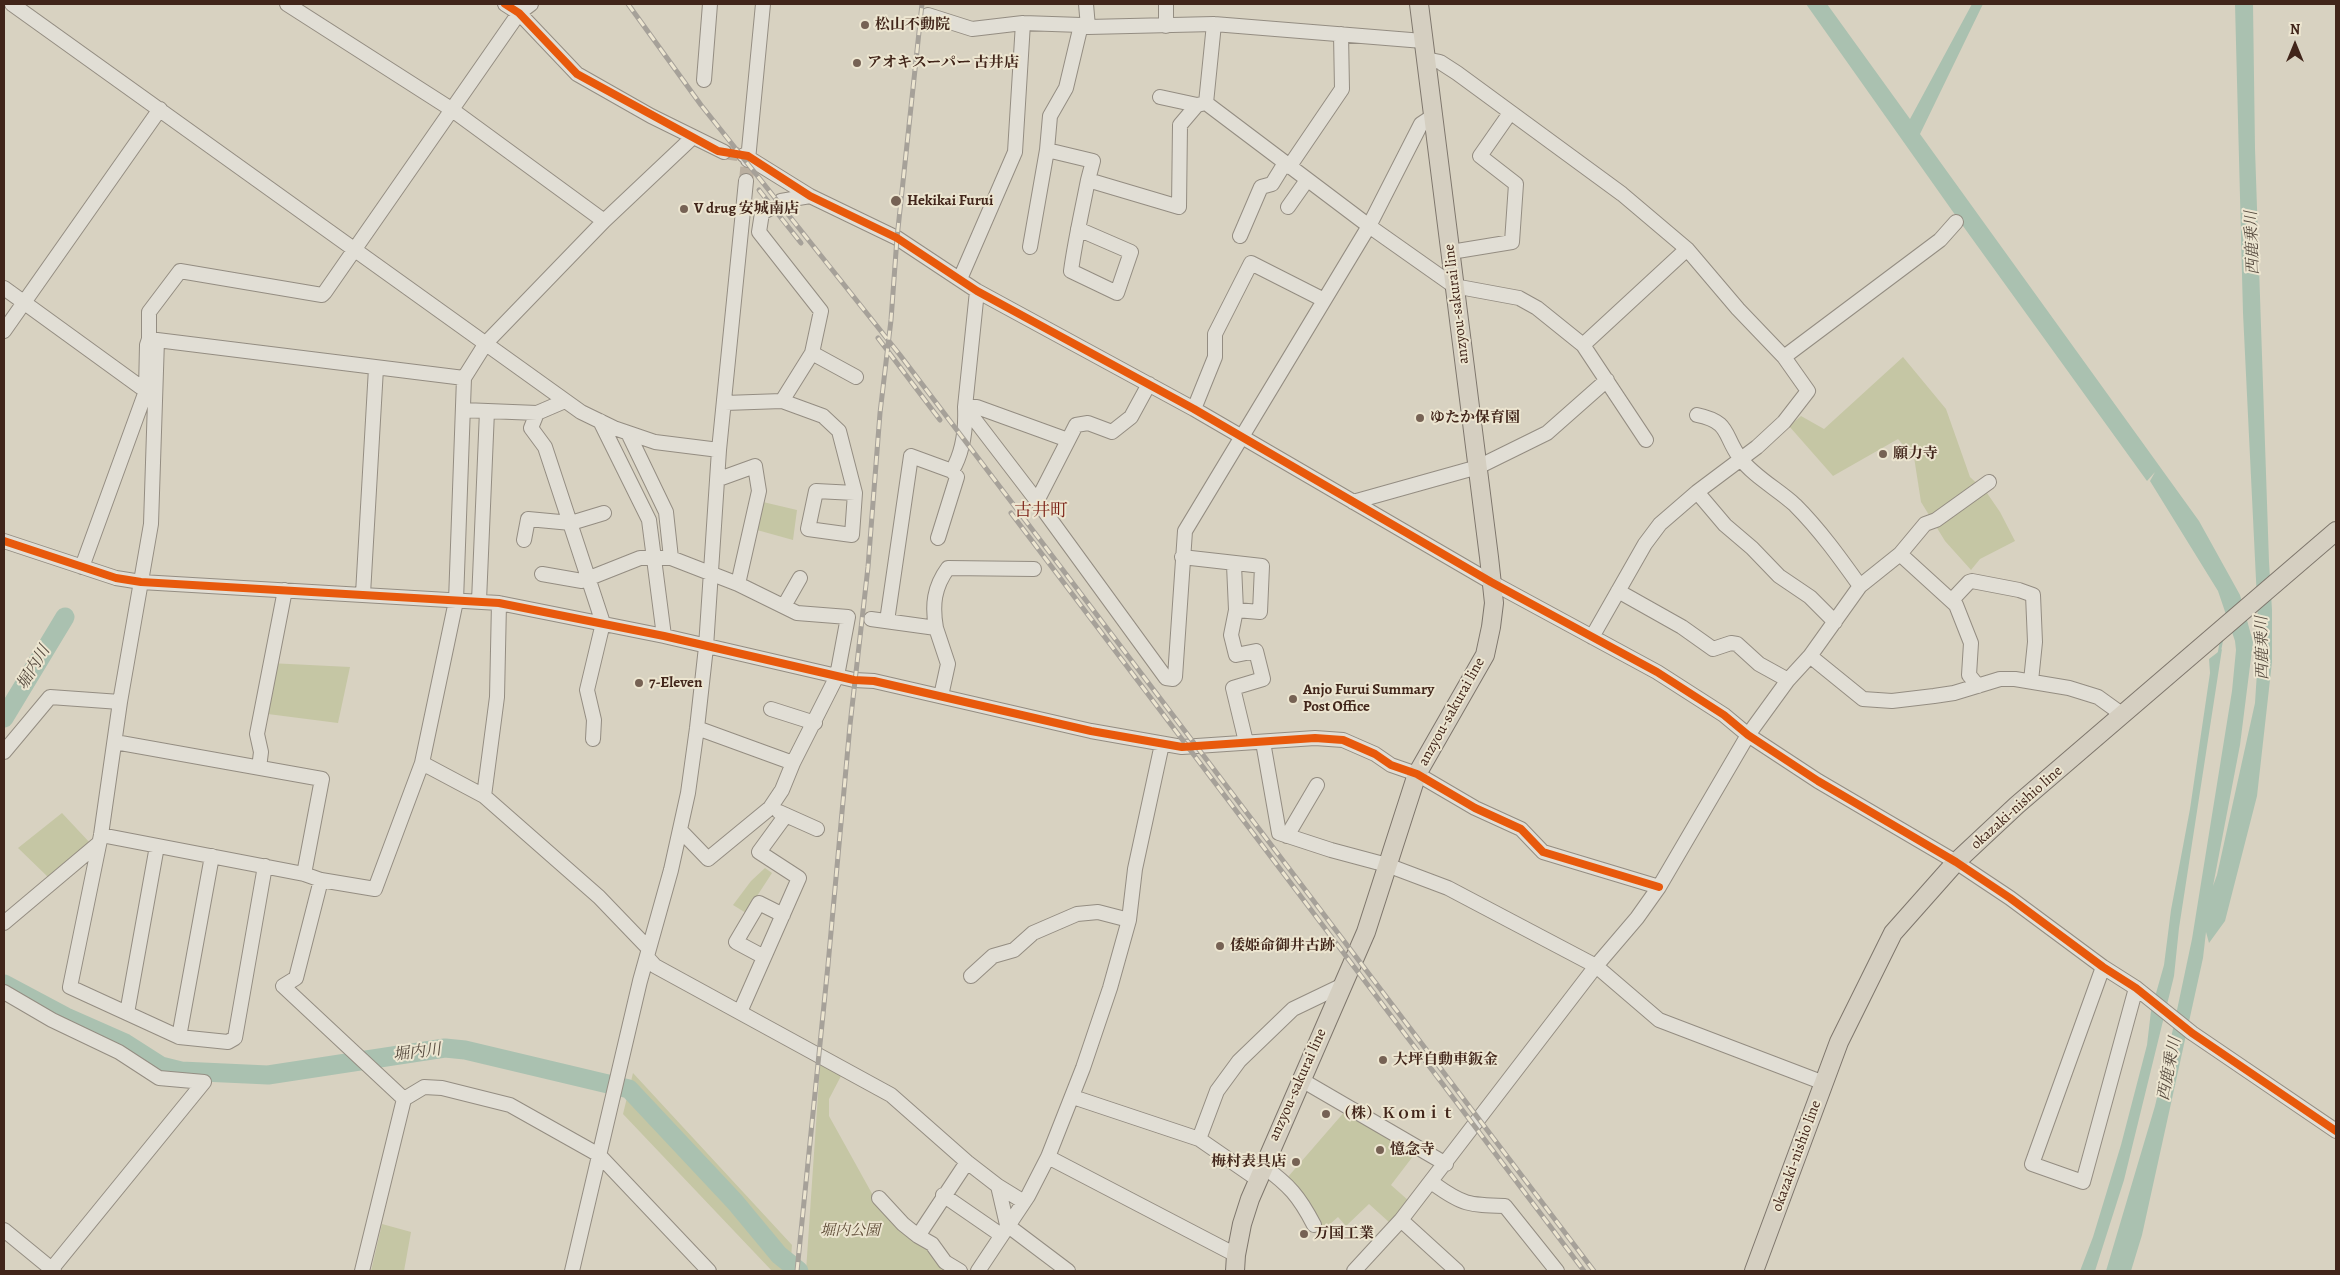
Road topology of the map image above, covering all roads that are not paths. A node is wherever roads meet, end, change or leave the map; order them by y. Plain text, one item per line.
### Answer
1 (12, 4) edge
2 (287, 4) edge
3 (505, 4) edge
4 (531, 4) edge
5 (710, 4) edge
6 (763, 4) edge
7 (1086, 4) edge
8 (1166, 4) edge
9 (1419, 4) edge
10 (519, 14) junction
11 (928, 15) dead end
12 (1023, 23) junction
13 (1214, 24) junction
14 (1085, 26) junction
15 (1166, 26) junction
16 (1341, 34) junction
17 (1424, 41) junction
18 (1426, 59) junction
19 (704, 80) dead end
20 (1160, 97) dead end
21 (1202, 104) junction
22 (160, 109) junction
23 (451, 109) junction
24 (1510, 114) junction
25 (1433, 116) junction
26 (692, 137) junction
27 (1047, 150) junction
28 (724, 152) tunnel mouth
29 (1287, 165) junction
30 (1088, 180) junction
31 (1307, 180) junction
32 (746, 181) tunnel mouth
33 (810, 196) junction
34 (781, 201) dead end
35 (1288, 208) dead end
36 (768, 209) dead end
37 (604, 221) junction
38 (1956, 222) dead end
39 (1369, 226) junction
40 (1078, 229) junction
41 (1240, 236) dead end
42 (1030, 247) dead end
43 (1687, 249) junction
44 (356, 250) junction
45 (1451, 252) junction
46 (960, 279) junction
47 (1454, 286) junction
48 (4, 288) edge
49 (977, 291) junction
50 (1324, 300) junction
51 (24, 302) junction
52 (4, 331) edge
53 (153, 340) junction
54 (486, 343) junction
55 (1583, 345) junction
56 (812, 353) junction
57 (1784, 356) junction
58 (376, 368) junction
59 (856, 377) dead end
60 (464, 378) junction
61 (1607, 380) junction
62 (1148, 384) junction
63 (146, 391) junction
64 (565, 401) junction
65 (782, 401) junction
66 (725, 403) junction
67 (965, 407) junction
68 (1194, 409) junction
69 (464, 410) junction
70 (487, 411) junction
71 (537, 413) junction
72 (1697, 415) dead end
73 (600, 421) junction
74 (628, 433) junction
75 (1243, 438) junction
76 (1068, 440) junction
77 (1646, 440) dead end
78 (719, 450) junction
79 (1740, 459) junction
80 (1478, 468) junction
81 (952, 471) junction
82 (719, 480) junction
83 (1989, 482) dead end
84 (1697, 492) junction
85 (855, 493) dead end
86 (1037, 501) junction
87 (1353, 502) junction
88 (604, 514) dead end
89 (571, 523) junction
90 (2336, 531) edge
91 (938, 538) dead end
92 (524, 540) dead end
93 (4, 541) edge
94 (1900, 554) junction
95 (1182, 557) junction
96 (653, 558) junction
97 (671, 558) junction
98 (1234, 565) junction
99 (82, 567) junction
100 (1034, 569) dead end
101 (710, 572) junction
102 (542, 574) dead end
103 (800, 578) dead end
104 (590, 579) junction
105 (141, 582) junction
106 (1491, 582) junction
107 (738, 584) junction
108 (1860, 586) junction
109 (284, 590) junction
110 (1618, 591) junction
111 (363, 594) junction
112 (479, 600) junction
113 (1952, 600) junction
114 (456, 601) junction
115 (499, 603) junction
116 (784, 606) junction
117 (1236, 610) junction
118 (871, 618) dead end
119 (887, 621) junction
120 (1834, 622) junction
121 (603, 623) junction
122 (936, 628) junction
123 (664, 636) junction
124 (1592, 637) junction
125 (706, 647) junction
126 (1810, 656) junction
127 (837, 676) junction
128 (1788, 680) junction
129 (2031, 681) junction
130 (1978, 686) junction
131 (940, 696) junction
132 (120, 702) junction
133 (771, 709) dead end
134 (2123, 715) junction
135 (815, 723) junction
136 (697, 728) junction
137 (1748, 735) junction
138 (593, 739) dead end
139 (115, 742) junction
140 (1246, 742) junction
141 (1263, 742) junction
142 (1162, 744) junction
143 (4, 752) edge
144 (422, 763) junction
145 (792, 763) junction
146 (259, 768) junction
147 (1417, 774) junction
148 (1316, 785) dead end
149 (484, 796) junction
150 (770, 808) junction
151 (786, 815) junction
152 (817, 829) dead end
153 (680, 830) junction
154 (1287, 836) junction
155 (100, 839) junction
156 (157, 846) junction
157 (212, 856) junction
158 (1956, 862) junction
159 (1387, 865) junction
160 (265, 866) junction
161 (304, 874) junction
162 (321, 880) junction
163 (1659, 887) junction
164 (783, 915) junction
165 (1129, 920) junction
166 (4, 923) edge
167 (648, 953) junction
168 (764, 957) junction
169 (1596, 966) junction
170 (2103, 967) junction
171 (972, 976) dead end
172 (1343, 985) junction
173 (2136, 988) junction
174 (4, 992) edge
175 (740, 1012) junction
176 (127, 1013) junction
177 (179, 1037) junction
178 (1300, 1080) junction
179 (1824, 1083) junction
180 (1073, 1098) junction
181 (404, 1099) junction
182 (2336, 1131) edge
183 (1199, 1139) junction
184 (599, 1155) junction
185 (1048, 1157) junction
186 (967, 1162) junction
187 (1446, 1164) junction
188 (1260, 1173) junction
189 (1434, 1184) dead end
190 (998, 1186) junction
191 (943, 1195) junction
192 (879, 1198) dead end
193 (1024, 1202) junction
194 (1401, 1220) junction
195 (1314, 1225) dead end
196 (4, 1230) edge
197 (1004, 1230) junction
198 (918, 1236) junction
199 (1236, 1263) edge
200 (52, 1271) edge
201 (362, 1271) edge
202 (572, 1271) edge
203 (709, 1271) edge
204 (960, 1271) edge
205 (978, 1271) edge
206 (1068, 1271) edge
207 (1354, 1271) edge
208 (1457, 1271) edge
209 (1557, 1271) edge
210 (1754, 1271) edge

1 - 22 street
2 - 23 street
3 - 10 street
4 - 10 street
5 - 19 street
6 - 33 street
7 - 14 street
8 - 15 street
9 - 17 main road, anzyou-sakurai line
10 - 23 street
10 - 26 street
11 - 12 street
12 - 14 street
12 - 46 street
13 - 15 street
13 - 16 street
13 - 21 street
14 - 15 street
14 - 27 street
16 - 17 street
16 - 29 street
17 - 18 main road, anzyou-sakurai line
18 - 24 street
18 - 25 main road, anzyou-sakurai line
20 - 21 street
21 - 29 street
21 - 30 street
22 - 44 street
22 - 51 street
23 - 37 street
23 - 44 street
24 - 43 street
24 - 45 street
25 - 39 street
25 - 45 main road, anzyou-sakurai line
26 - 28 street
26 - 37 street
27 - 30 street
27 - 42 street
29 - 31 street
29 - 41 street
30 - 40 street
31 - 35 street
31 - 39 street
32 - 66 street
33 - 34 street
33 - 46 street
36 - 56 street
37 - 54 street
38 - 57 street
39 - 47 street
39 - 50 street
40 - 40 street
43 - 55 street
43 - 57 street
44 - 53 street
44 - 54 street
45 - 47 main road, anzyou-sakurai line
46 - 49 street
47 - 55 street
47 - 80 main road, anzyou-sakurai line
48 - 51 street
49 - 62 street
49 - 67 street
50 - 68 street
50 - 75 street
51 - 52 street
51 - 63 street
53 - 58 street
53 - 63 street
53 - 105 street
54 - 60 street
54 - 64 street
55 - 61 street
56 - 59 street
56 - 65 street
57 - 79 street
58 - 60 street
58 - 111 street
60 - 69 street
61 - 77 street
61 - 80 street
62 - 68 street
62 - 76 street
63 - 99 street
64 - 71 street
64 - 73 street
65 - 66 street
65 - 85 street
66 - 78 street
67 - 76 street
67 - 81 street
67 - 86 street
68 - 75 street
69 - 70 street
69 - 114 street
70 - 71 street
70 - 112 street
71 - 89 street
72 - 79 street
73 - 74 street
73 - 96 street
74 - 78 street
74 - 97 street
75 - 87 street
75 - 95 street
76 - 86 street
78 - 82 street
79 - 84 street
79 - 108 street
80 - 87 street
80 - 106 main road, anzyou-sakurai line
81 - 91 street
81 - 119 street
82 - 101 street
82 - 107 street
83 - 94 street
84 - 110 street
84 - 120 street
86 - 95 street
87 - 106 street
88 - 89 street
89 - 92 street
89 - 104 street
90 - 134 main road, okazaki-nishio line
93 - 99 street
94 - 108 street
94 - 113 street
95 - 98 street
96 - 97 street
96 - 104 street
96 - 123 street
97 - 101 street
98 - 117 street
98 - 117 street
99 - 105 street
100 - 122 street
101 - 107 street
101 - 125 street
102 - 104 street
103 - 116 street
104 - 121 street
105 - 109 street
105 - 132 street
106 - 124 street
106 - 147 main road, anzyou-sakurai line
107 - 116 street
108 - 120 street
109 - 111 street
109 - 146 street
110 - 124 street
110 - 128 street
111 - 114 street
112 - 114 street
112 - 115 street
113 - 129 street
113 - 130 street
114 - 144 street
115 - 121 street
115 - 149 street
116 - 127 street
117 - 140 street
118 - 119 street
119 - 122 street
120 - 126 street
121 - 123 street
121 - 138 street
122 - 131 street
123 - 125 street
124 - 137 street
125 - 127 street
125 - 136 street
126 - 128 street
126 - 130 street
127 - 131 street
127 - 135 street
128 - 137 street
129 - 130 street
129 - 134 street
131 - 142 street
132 - 139 street
132 - 143 street
133 - 135 street
134 - 158 main road, okazaki-nishio line
135 - 145 street
136 - 145 street
136 - 153 street
137 - 158 street
137 - 163 street
139 - 146 street
139 - 155 street
140 - 141 street
140 - 142 street
141 - 147 street
141 - 154 street
142 - 165 street
144 - 149 street
144 - 162 street
145 - 150 street
146 - 161 street
147 - 159 main road, anzyou-sakurai line
147 - 163 street
148 - 154 street
149 - 167 street
150 - 151 street
150 - 153 street
151 - 152 street
151 - 164 street
153 - 167 street
154 - 159 street
155 - 156 street
155 - 166 street
155 - 176 street
156 - 157 street
156 - 176 street
157 - 160 street
157 - 177 street
158 - 170 street
158 - 179 main road, okazaki-nishio line
159 - 169 street
159 - 172 main road, anzyou-sakurai line
160 - 161 street
160 - 177 street
161 - 162 street
162 - 181 street
163 - 169 street
164 - 168 street
164 - 168 street
165 - 171 street
165 - 180 street
167 - 175 street
167 - 184 street
168 - 175 street
169 - 179 street
169 - 187 street
170 - 173 street
170 - 173 street
172 - 178 main road, anzyou-sakurai line
172 - 183 street
173 - 182 street
174 - 200 street
175 - 186 street
176 - 177 street
178 - 187 street
178 - 188 main road, anzyou-sakurai line
179 - 210 main road, okazaki-nishio line
180 - 183 street
180 - 185 street
181 - 184 street
181 - 201 street
183 - 188 street
184 - 202 street
184 - 203 street
185 - 193 street
185 - 199 street
186 - 190 street
186 - 191 street
187 - 194 street
188 - 195 street
188 - 199 main road, anzyou-sakurai line
189 - 209 street
190 - 193 street
190 - 197 street
191 - 197 street
191 - 198 street
192 - 198 street
193 - 197 street
194 - 207 street
194 - 208 street
196 - 200 street
197 - 205 street
197 - 206 street
198 - 204 street

